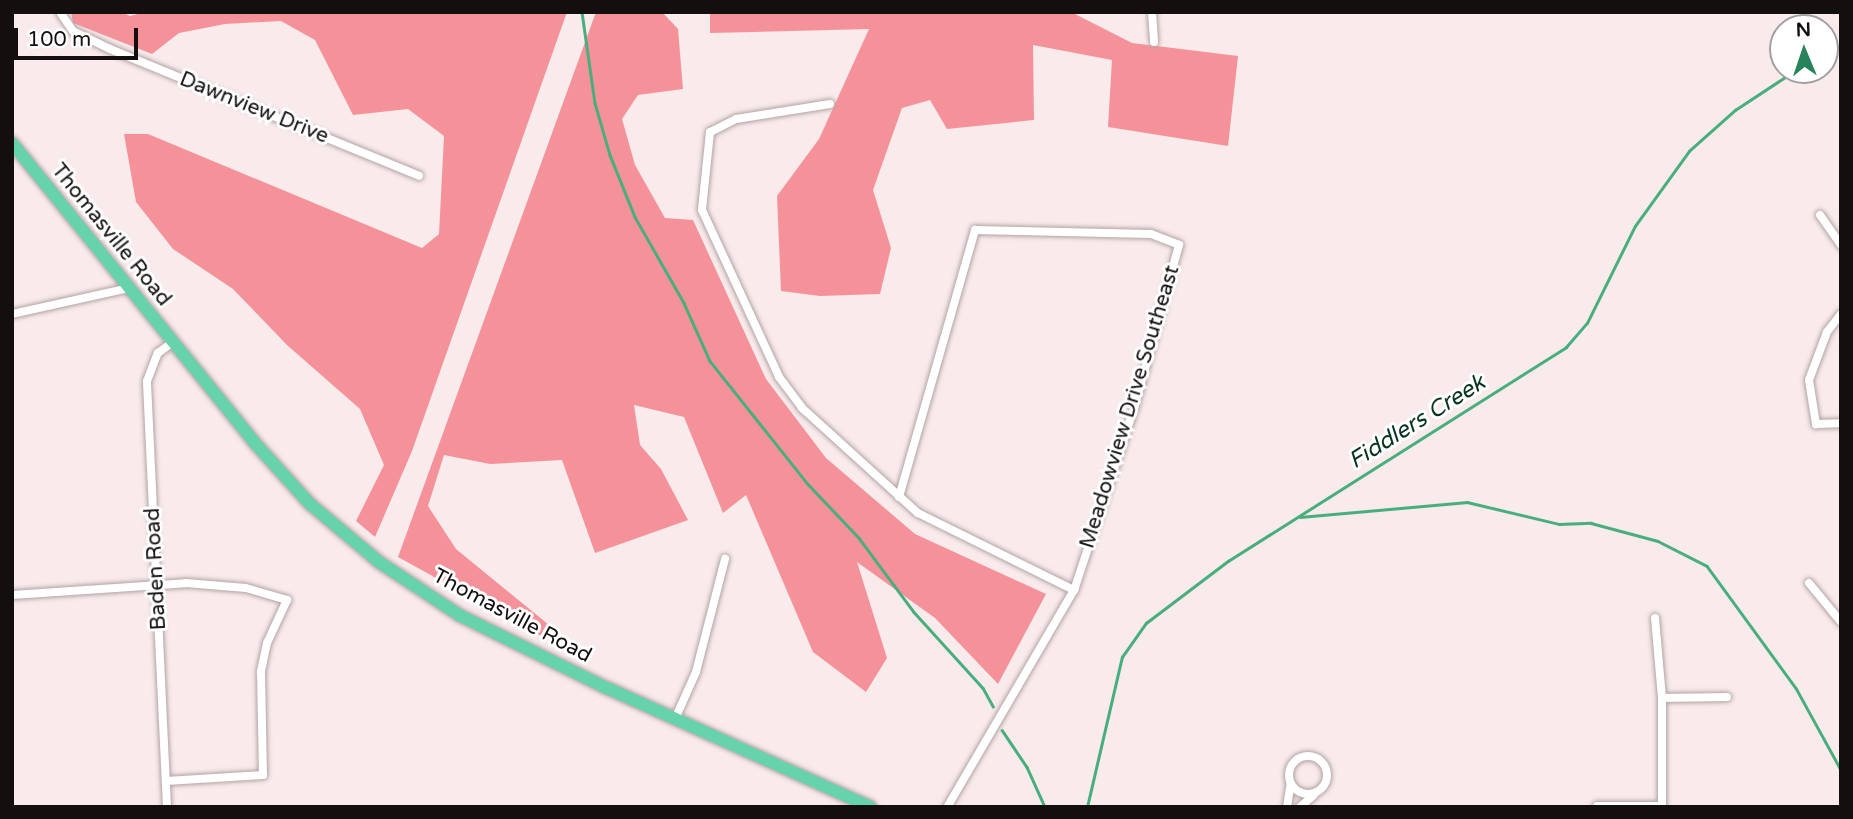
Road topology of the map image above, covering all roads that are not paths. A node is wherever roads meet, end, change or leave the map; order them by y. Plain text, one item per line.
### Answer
1 (60, 12) edge
2 (1152, 12) edge
3 (1154, 42) dead end
4 (830, 104) dead end
5 (12, 144) edge
6 (419, 176) dead end
7 (1820, 215) dead end
8 (1841, 245) edge
9 (129, 288) junction
10 (12, 314) edge
11 (1841, 314) edge
12 (173, 342) junction
13 (1841, 423) edge
14 (899, 497) junction
15 (725, 559) dead end
16 (1809, 583) dead end
17 (157, 586) junction
18 (1074, 590) junction
19 (12, 595) edge
20 (1655, 618) dead end
21 (1841, 622) edge
22 (1727, 697) dead end
23 (1662, 698) junction
24 (675, 719) junction
25 (166, 781) junction
26 (1291, 783) junction
27 (1316, 793) junction
28 (1597, 806) edge
29 (1662, 806) edge
30 (167, 807) edge
31 (870, 807) edge
32 (947, 807) edge
33 (1286, 807) edge
34 (1300, 807) edge

1 - 6 street, Dawnview Drive
2 - 3 street
4 - 14 street
5 - 9 main road, Thomasville Road
7 - 8 street
9 - 10 street
9 - 12 main road, Thomasville Road
11 - 13 street
12 - 17 street, Baden Road
12 - 24 main road, Thomasville Road
14 - 18 street
14 - 18 street, Meadowview Drive Southeast
15 - 24 street
16 - 21 street
17 - 19 street
17 - 25 street, Baden Road
17 - 25 street
18 - 32 street, Meadowview Drive Southeast
20 - 23 street
22 - 23 street
23 - 29 street
24 - 31 main road, Thomasville Road
25 - 30 street, Baden Road
26 - 27 street
26 - 27 street
26 - 33 street
27 - 34 street
28 - 29 street

